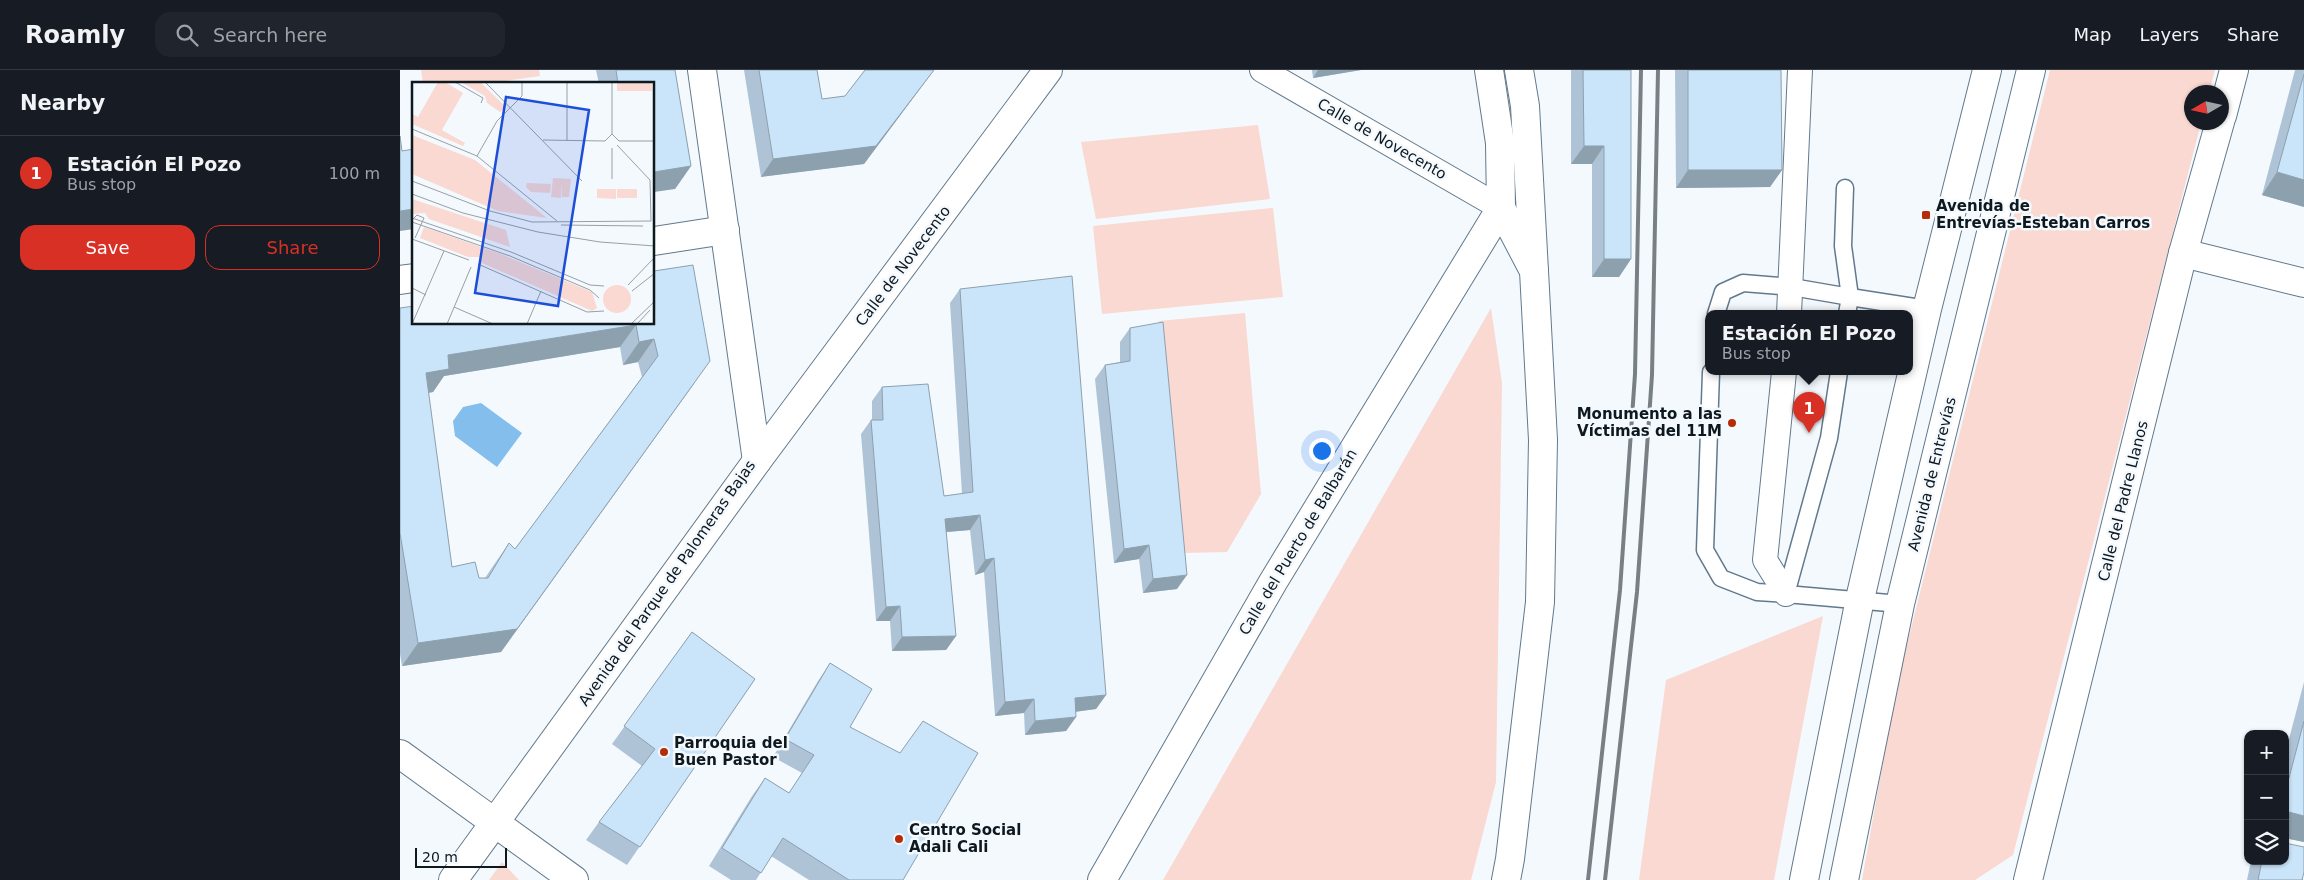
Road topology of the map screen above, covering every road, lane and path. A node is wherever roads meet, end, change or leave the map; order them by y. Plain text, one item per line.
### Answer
1 (702, 70) edge
2 (1048, 70) edge
3 (1262, 70) edge
4 (1489, 70) edge
5 (1519, 70) edge
6 (1800, 70) edge
7 (1987, 70) edge
8 (2031, 70) edge
9 (2234, 70) edge
10 (2229, 89) edge
11 (2218, 130) edge
12 (1845, 188) dead end
13 (1501, 208) junction
14 (725, 230) junction
15 (655, 241) edge
16 (2183, 254) junction
17 (1534, 271) junction
18 (2304, 284) edge
19 (1792, 287) junction
20 (1850, 297) junction
21 (1927, 309) junction
22 (1717, 310) edge
23 (1790, 310) edge
24 (1848, 310) edge
25 (1913, 370) edge
26 (1711, 375) edge
27 (1784, 375) edge
28 (1839, 375) edge
29 (1912, 375) edge
30 (757, 461) junction
31 (1786, 594) junction
32 (1860, 599) junction
33 (1900, 604) junction
34 (400, 754) edge
35 (495, 822) junction
36 (453, 880) edge
37 (574, 880) edge
38 (1102, 880) edge
39 (1506, 880) edge
40 (1804, 880) edge
41 (1844, 880) edge
42 (2028, 880) edge

1 - 14 street, Avenida del Parque de Palomeras Bajas
2 - 30 street, Calle de Novecento
3 - 13 street, Calle de Novecento
4 - 13 street
5 - 17 street
6 - 19 street
7 - 21 street
8 - 33 street, Avenida de Entrevías
9 - 10 street
11 - 16 street, Calle del Padre Llanos
12 - 20 lane
13 - 17 street
13 - 38 street, Calle del Puerto de Balbarán
14 - 15 street
14 - 30 street, Avenida del Parque de Palomeras Bajas
16 - 18 street
16 - 42 street, Calle del Padre Llanos
17 - 39 street
19 - 20 lane
19 - 22 lane
19 - 23 street
20 - 21 lane
20 - 24 lane
21 - 25 street
26 - 31 lane
27 - 31 street
28 - 31 lane
29 - 32 street
30 - 35 street, Avenida del Parque de Palomeras Bajas
31 - 32 lane
32 - 33 lane
32 - 40 street
33 - 41 street, Avenida de Entrevías
34 - 35 street
35 - 36 street, Avenida del Parque de Palomeras Bajas
35 - 37 street

